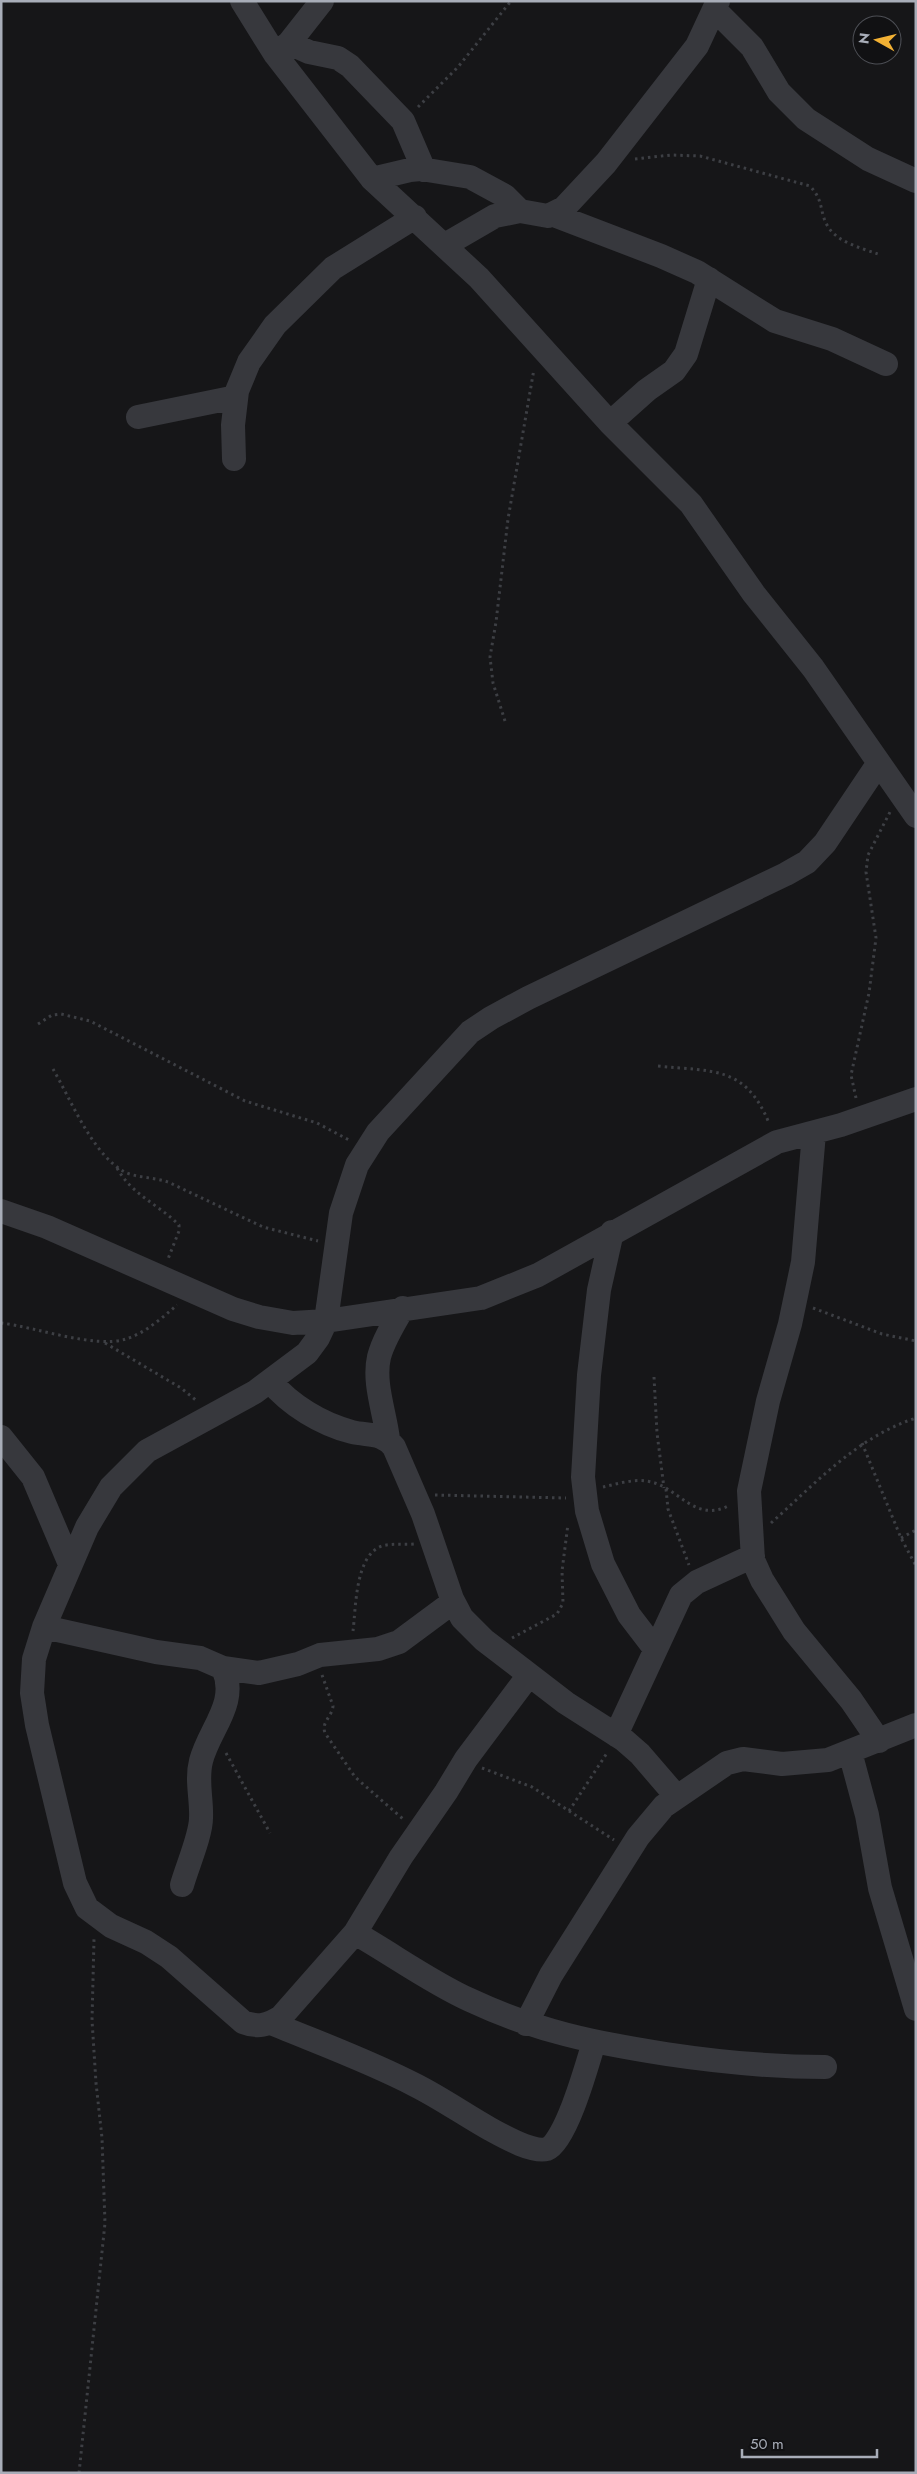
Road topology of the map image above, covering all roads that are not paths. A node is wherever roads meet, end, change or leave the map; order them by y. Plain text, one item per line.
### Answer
1 (242, 1) edge
2 (322, 1) edge
3 (716, 6) edge
4 (282, 48) junction
5 (424, 170) junction
6 (372, 180) junction
7 (916, 181) edge
8 (520, 211) junction
9 (554, 215) junction
10 (415, 217) junction
11 (445, 245) junction
12 (709, 279) junction
13 (886, 364) dead end
14 (236, 397) junction
15 (138, 417) dead end
16 (610, 422) junction
17 (234, 459) dead end
18 (878, 764) junction
19 (916, 816) edge
20 (916, 1099) edge
21 (814, 1133) junction
22 (1, 1211) edge
23 (612, 1232) junction
24 (404, 1308) junction
25 (326, 1321) junction
26 (270, 1381) junction
27 (1, 1437) edge
28 (388, 1439) junction
29 (752, 1548) junction
30 (70, 1564) junction
31 (453, 1602) junction
32 (44, 1627) junction
33 (655, 1650) junction
34 (223, 1668) junction
35 (530, 1675) junction
36 (916, 1725) edge
37 (616, 1735) junction
38 (878, 1741) junction
39 (850, 1752) junction
40 (677, 1797) junction
41 (182, 1885) dead end
42 (356, 1933) junction
43 (916, 2009) edge
44 (272, 2023) junction
45 (526, 2024) junction
46 (594, 2042) junction
47 (825, 2068) dead end

1 - 4 street
2 - 4 street
3 - 7 street
3 - 9 street
4 - 5 street
4 - 6 street
5 - 6 street
5 - 8 street
6 - 10 street
8 - 9 street
8 - 11 street
9 - 12 street
10 - 11 street
10 - 14 street
11 - 16 street
12 - 13 street
12 - 16 street
14 - 15 street
14 - 17 street
16 - 18 street
18 - 19 street
18 - 25 street
20 - 21 street
21 - 23 street
21 - 29 street
22 - 25 street
23 - 24 street
23 - 33 street
24 - 25 street
24 - 28 street
25 - 26 street
26 - 28 street
26 - 30 street
27 - 30 street
28 - 31 street
29 - 33 street
29 - 38 street
30 - 32 street
31 - 34 street
31 - 35 street
32 - 34 street
32 - 44 street
33 - 37 street
34 - 41 street
35 - 37 street
35 - 42 street
36 - 38 street
37 - 40 street
38 - 39 street
39 - 40 street
39 - 43 street
40 - 45 street
42 - 44 street
42 - 45 street
44 - 46 street
45 - 46 street
46 - 47 street

